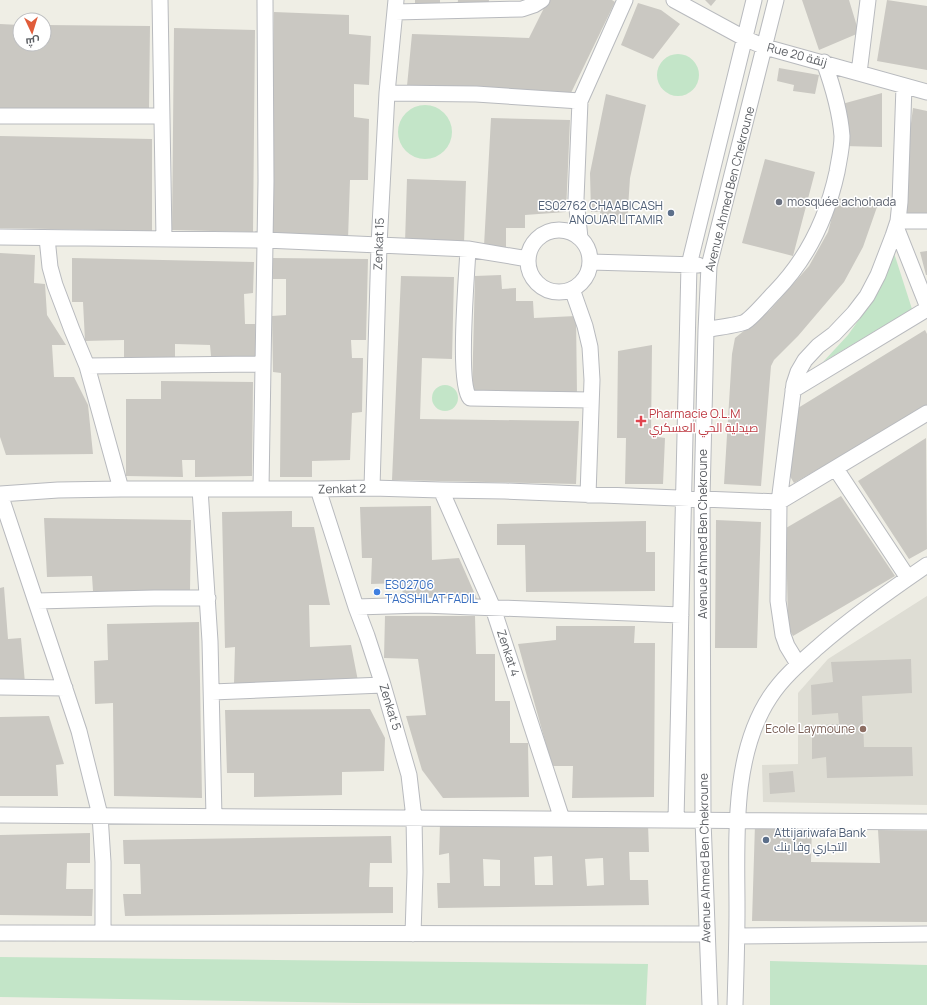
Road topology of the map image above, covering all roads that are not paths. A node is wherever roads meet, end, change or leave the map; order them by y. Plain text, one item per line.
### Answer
1 (160, 0) edge
2 (265, 0) edge
3 (542, 0) edge
4 (625, 0) edge
5 (674, 0) edge
6 (754, 0) edge
7 (776, 0) edge
8 (868, 0) edge
9 (396, 6) edge
10 (744, 38) junction
11 (765, 47) junction
12 (824, 62) junction
13 (859, 73) junction
14 (904, 86) junction
15 (927, 92) edge
16 (387, 93) junction
17 (580, 101) junction
18 (0, 116) edge
19 (162, 116) junction
20 (927, 221) edge
21 (897, 224) junction
22 (0, 237) edge
23 (47, 238) junction
24 (164, 238) junction
25 (580, 238) junction
26 (265, 240) junction
27 (379, 244) junction
28 (468, 249) junction
29 (528, 259) junction
30 (590, 262) junction
31 (689, 265) junction
32 (710, 266) junction
33 (572, 288) junction
34 (927, 305) edge
35 (927, 309) edge
36 (706, 330) junction
37 (264, 364) junction
38 (87, 366) junction
39 (793, 390) junction
40 (591, 400) junction
41 (927, 414) edge
42 (836, 469) junction
43 (372, 488) junction
44 (121, 489) junction
45 (200, 489) junction
46 (261, 489) junction
47 (318, 489) junction
48 (441, 490) junction
49 (0, 494) edge
50 (588, 495) junction
51 (683, 497) junction
52 (702, 498) junction
53 (779, 502) junction
54 (927, 565) edge
55 (908, 578) junction
56 (208, 598) junction
57 (36, 601) junction
58 (356, 607) junction
59 (493, 608) junction
60 (681, 615) junction
61 (798, 664) junction
62 (383, 685) junction
63 (0, 687) edge
64 (65, 688) junction
65 (212, 692) junction
66 (0, 815) edge
67 (100, 815) junction
68 (214, 817) junction
69 (414, 818) junction
70 (562, 819) junction
71 (676, 820) junction
72 (703, 820) junction
73 (738, 821) junction
74 (927, 822) edge
75 (0, 933) edge
76 (103, 933) junction
77 (413, 934) junction
78 (707, 934) junction
79 (927, 934) edge
80 (737, 936) junction
81 (710, 1005) edge
82 (735, 1005) edge

1 - 19 street
2 - 26 street
3 - 9 street
4 - 17 street
5 - 10 street, Rue 20 زنقة
6 - 10 street, Avenue Ahmed Ben Chekroune
7 - 11 street, Avenue Ahmed Ben Chekroune
8 - 13 street
9 - 16 street, Zenkat 15
10 - 11 street, Rue 20 زنقة
10 - 31 street, Avenue Ahmed Ben Chekroune
11 - 12 street, Rue 20 زنقة
11 - 32 street, Avenue Ahmed Ben Chekroune
12 - 13 street, Rue 20 زنقة
12 - 36 street
13 - 14 street, Rue 20 زنقة
14 - 15 street, Rue 20 زنقة
14 - 21 street
16 - 17 street
16 - 27 street, Zenkat 15
17 - 25 street
18 - 19 street
19 - 24 street
20 - 21 street
21 - 34 street
21 - 39 street
22 - 23 street
23 - 24 street
23 - 38 street
24 - 26 street
25 - 29 street
25 - 30 street
26 - 27 street
26 - 37 street
27 - 28 street
27 - 43 street, Zenkat 15
28 - 29 street
28 - 40 street
29 - 33 street
30 - 31 street
30 - 33 street
31 - 32 street
31 - 51 street, Avenue Ahmed Ben Chekroune
32 - 36 street, Avenue Ahmed Ben Chekroune
33 - 40 street
35 - 39 street
36 - 52 street, Avenue Ahmed Ben Chekroune
37 - 38 street
37 - 46 street
38 - 44 street
39 - 53 street
40 - 50 street
41 - 42 street
42 - 53 street
42 - 55 street
43 - 47 street, Zenkat 2
43 - 48 street, Zenkat 2
44 - 45 street, Zenkat 2
44 - 49 street, Zenkat 2
45 - 46 street, Zenkat 2
45 - 56 street
46 - 47 street, Zenkat 2
47 - 58 street, Zenkat 5
48 - 50 street, Zenkat 2
48 - 59 street, Zenkat 4
49 - 57 street
50 - 51 street, Zenkat 2
51 - 52 street, Zenkat 2
51 - 60 street, Avenue Ahmed Ben Chekroune
52 - 53 street, Zenkat 2
52 - 72 street, Avenue Ahmed Ben Chekroune
53 - 61 street
54 - 55 street
55 - 61 street
56 - 57 street
56 - 65 street
57 - 64 street
58 - 59 street
58 - 62 street, Zenkat 5
59 - 60 street
59 - 70 street, Zenkat 4
60 - 71 street, Avenue Ahmed Ben Chekroune
61 - 73 street
62 - 65 street
62 - 69 street, Zenkat 5
63 - 64 street
64 - 67 street
65 - 68 street
66 - 67 street
67 - 68 street
67 - 76 street
68 - 69 street
69 - 70 street
69 - 77 street, Zenkat 5
70 - 71 street
71 - 72 street
72 - 73 street
72 - 78 street, Avenue Ahmed Ben Chekroune
73 - 74 street
73 - 80 street
75 - 76 street
76 - 77 street
77 - 78 street
78 - 81 street, Avenue Ahmed Ben Chekroune
79 - 80 street
80 - 82 street

